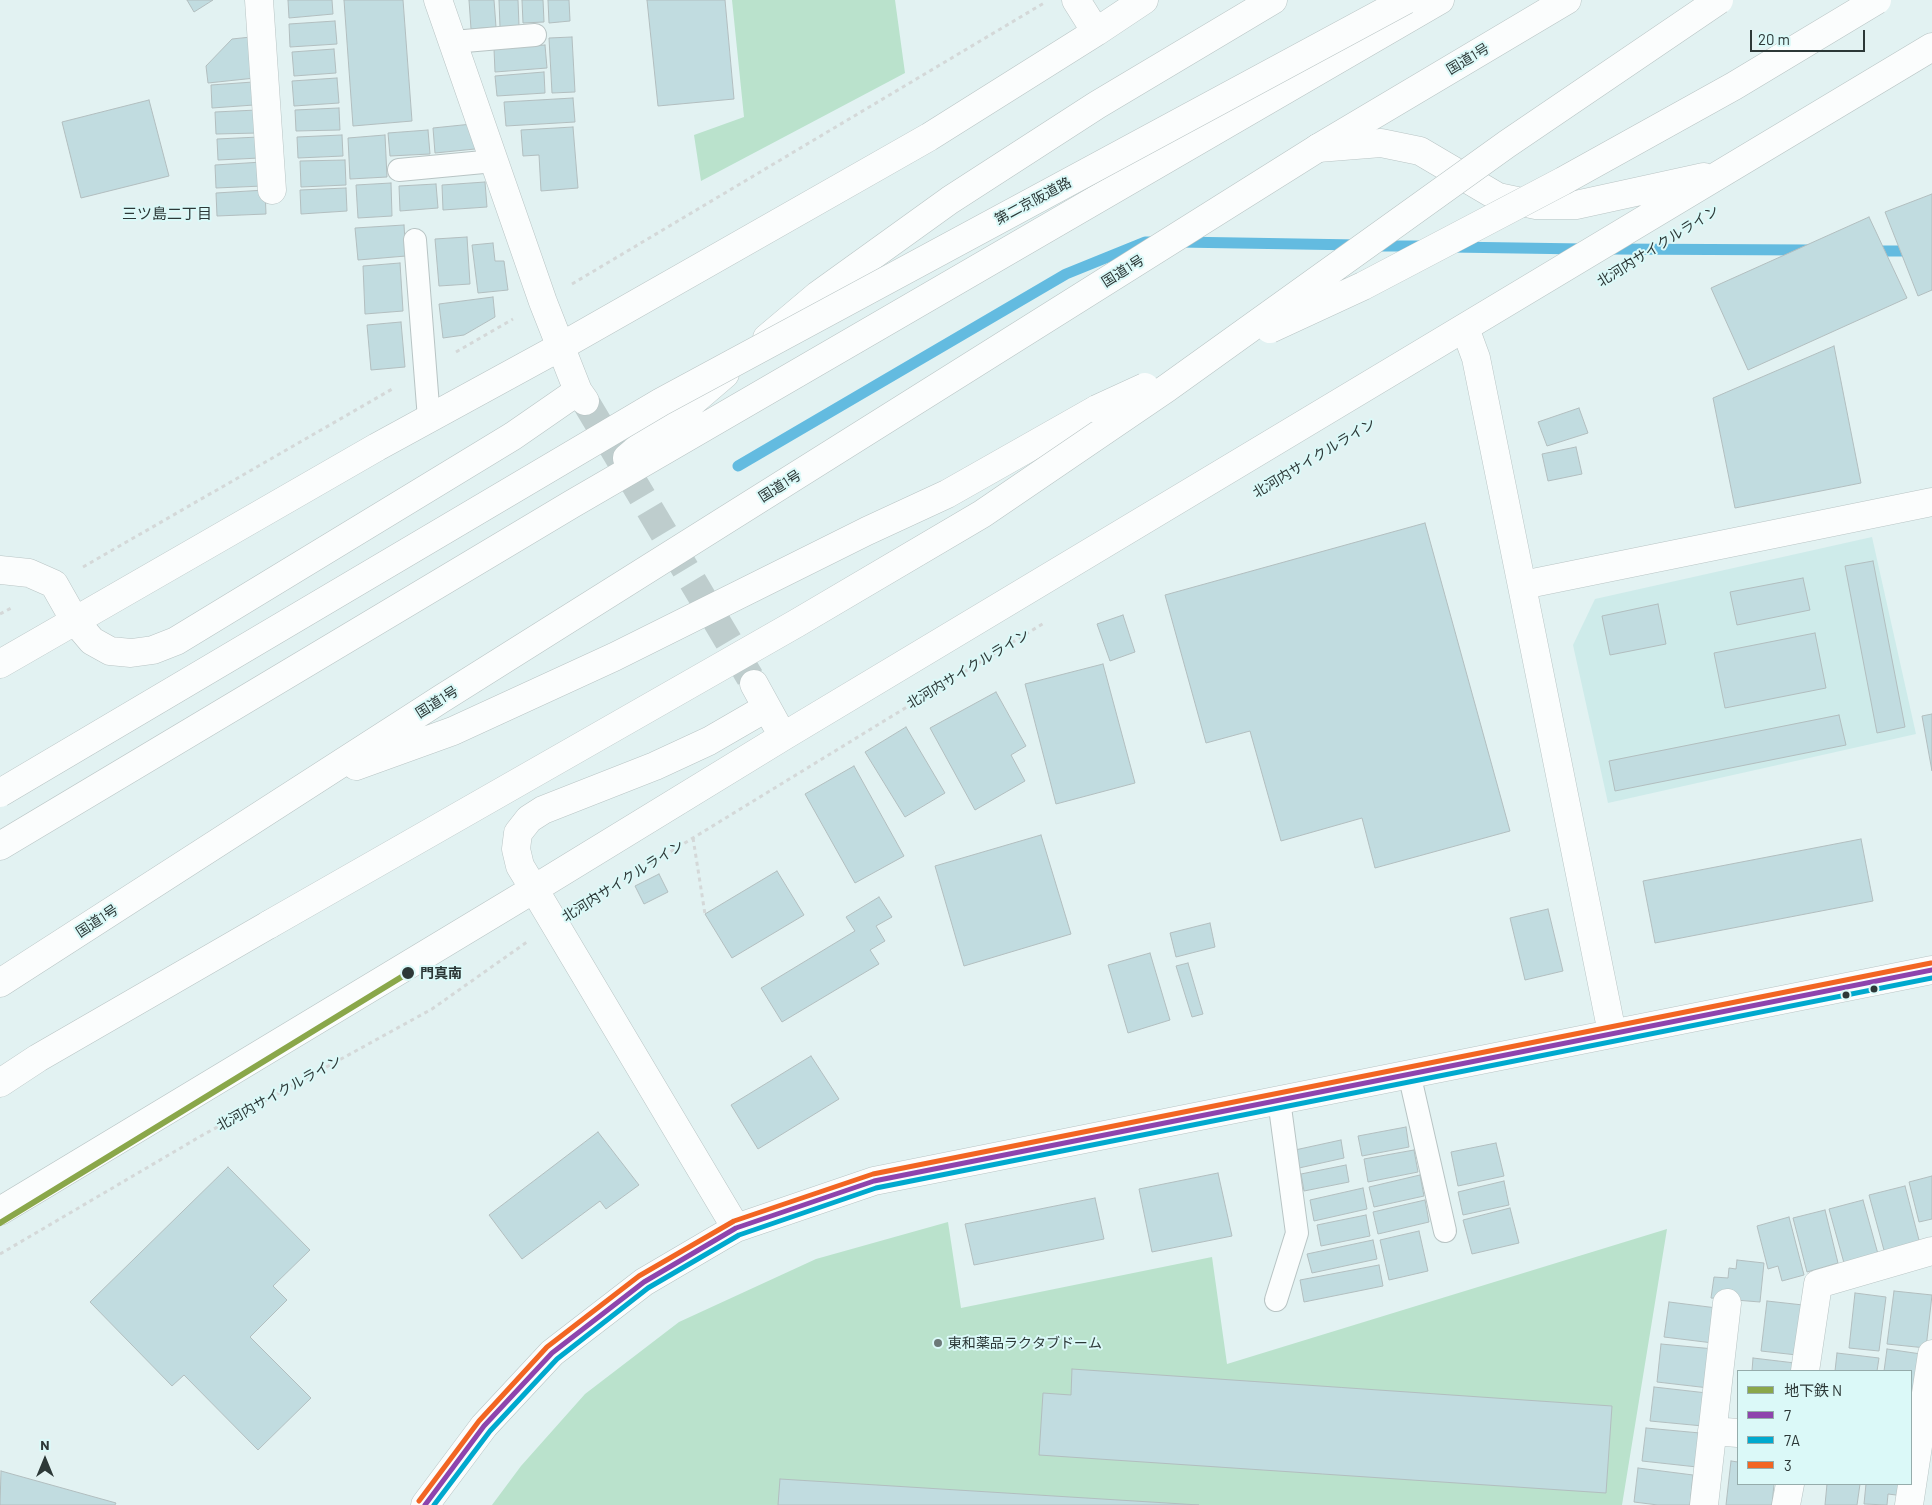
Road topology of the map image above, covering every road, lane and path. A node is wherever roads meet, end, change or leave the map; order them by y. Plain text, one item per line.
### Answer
1 (259, 0) edge
2 (438, 0) edge
3 (1076, 0) edge
4 (1144, 0) edge
5 (1274, 0) edge
6 (1406, 0) edge
7 (1440, 0) edge
8 (1567, 0) edge
9 (1719, 0) edge
10 (1877, 0) edge
11 (1096, 32) junction
12 (536, 35) dead end
13 (453, 42) junction
14 (1932, 47) edge
15 (1318, 148) junction
16 (494, 161) junction
17 (399, 170) dead end
18 (1722, 174) junction
19 (272, 190) dead end
20 (416, 240) dead end
21 (1465, 328) junction
22 (560, 347) junction
23 (429, 419) junction
24 (1932, 502) edge
25 (572, 504) junction
26 (0, 570) edge
27 (1523, 585) junction
28 (1050, 619) dead end
29 (75, 621) junction
30 (232, 657) junction
31 (0, 664) edge
32 (784, 736) junction
33 (0, 778) edge
34 (308, 784) junction
35 (0, 793) edge
36 (693, 838) junction
37 (0, 846) edge
38 (534, 889) junction
39 (705, 914) dead end
40 (554, 923) junction
41 (1932, 970) edge
42 (0, 983) edge
43 (1612, 1033) junction
44 (1410, 1073) junction
45 (0, 1082) edge
46 (1280, 1100) junction
47 (0, 1211) edge
48 (736, 1228) junction
49 (1445, 1231) dead end
50 (1932, 1251) edge
51 (0, 1254) edge
52 (1276, 1300) dead end
53 (1727, 1303) dead end
54 (1932, 1354) edge
55 (1806, 1370) edge
56 (1725, 1432) edge
57 (1790, 1485) edge
58 (425, 1505) edge
59 (1704, 1505) edge
60 (1786, 1505) edge
61 (1909, 1505) edge

1 - 19 main road
2 - 13 main road
3 - 11 main road
4 - 11 main road
5 - 25 main road
6 - 30 main road, 第二京阪道路, bridge
7 - 25 main road
8 - 15 main road, 国道1号
9 - 45 main road, bridge
10 - 34 main road, bridge
11 - 22 main road
12 - 13 lane
13 - 16 main road
14 - 18 main road
15 - 18 main road
15 - 34 main road, 国道1号
16 - 17 lane
16 - 22 main road
18 - 21 main road
20 - 23 lane
21 - 27 main road
21 - 32 main road
22 - 23 main road
22 - 29 main road
23 - 29 main road
24 - 27 main road
25 - 37 main road
26 - 29 main road
27 - 43 main road
28 - 36 path, 北河内サイクルライン
29 - 31 main road
30 - 33 main road, bridge
30 - 35 main road, bridge
32 - 38 main road
32 - 38 main road
34 - 42 main road, 国道1号
36 - 39 path
36 - 40 path, 北河内サイクルライン
38 - 40 main road
38 - 47 main road
40 - 48 main road
40 - 51 path, 北河内サイクルライン
41 - 43 main road
43 - 44 main road
44 - 46 main road
44 - 49 lane
46 - 48 main road
46 - 52 lane
48 - 58 main road
50 - 55 main road
53 - 56 main road
54 - 61 main road
56 - 59 main road
57 - 60 main road

